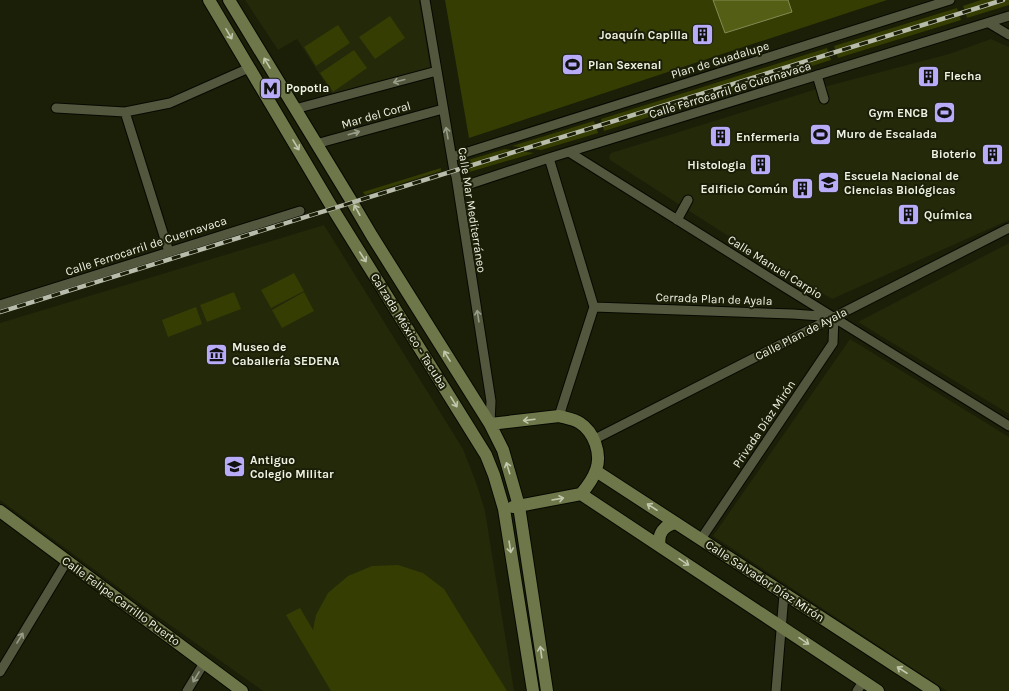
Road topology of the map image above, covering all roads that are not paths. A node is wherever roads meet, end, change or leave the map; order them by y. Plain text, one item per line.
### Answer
1 (209, 0) edge
2 (229, 0) edge
3 (425, 0) edge
4 (950, 0) edge
5 (1009, 16) edge
6 (989, 23) junction
7 (1009, 35) edge
8 (249, 68) junction
9 (437, 71) junction
10 (817, 75) junction
11 (824, 99) dead end
12 (56, 108) dead end
13 (295, 109) junction
14 (443, 109) junction
15 (125, 112) junction
16 (316, 144) junction
17 (569, 152) junction
18 (452, 157) junction
19 (549, 158) junction
20 (332, 169) junction
21 (316, 179) junction
22 (458, 188) junction
23 (688, 200) dead end
24 (300, 211) dead end
25 (676, 220) junction
26 (1009, 228) edge
27 (372, 236) junction
28 (354, 242) junction
29 (169, 252) junction
30 (0, 305) edge
31 (594, 307) junction
32 (834, 317) junction
33 (559, 416) junction
34 (490, 424) junction
35 (1009, 426) edge
36 (593, 440) junction
37 (596, 471) junction
38 (581, 494) junction
39 (519, 506) junction
40 (504, 509) junction
41 (0, 511) edge
42 (676, 523) junction
43 (700, 539) junction
44 (660, 546) junction
45 (67, 561) junction
46 (784, 594) junction
47 (781, 626) junction
48 (204, 663) junction
49 (0, 672) edge
50 (860, 686) edge
51 (187, 691) edge
52 (242, 691) edge
53 (533, 691) edge
54 (547, 691) edge
55 (776, 691) edge
56 (878, 691) edge
57 (934, 691) edge

1 -> 8 main road, Calzada México - Tacuba
13 -> 2 main road, Calzada México - Tacuba
3 - 9 street, Calle Mar Mediterráneo
4 - 18 street, Plan de Guadalupe
5 - 6 street, Calle Ferrocarril de Cuernavaca
6 - 7 street
6 - 10 street, Calle Ferrocarril de Cuernavaca
8 - 15 street
8 -> 21 main road, Calzada México - Tacuba
9 -> 13 street
9 - 14 street, Calle Mar Mediterráneo
10 - 11 street
10 - 17 street, Calle Ferrocarril de Cuernavaca
12 - 15 street
13 - 16 main road, Calzada México - Tacuba
16 -> 14 street, Mar del Coral
18 -> 14 street, Calle Mar Mediterráneo
15 - 29 street
16 - 20 main road, Calzada México - Tacuba
17 - 19 street, Calle Ferrocarril de Cuernavaca
17 - 25 street, Calle Manuel Carpio
18 - 22 street, Calle Mar Mediterráneo
19 - 22 street, Calle Ferrocarril de Cuernavaca
19 - 31 street
20 - 21 main road
27 -> 20 main road, Calzada México - Tacuba
21 - 28 main road, Calzada México - Tacuba
34 -> 22 street, Calle Mar Mediterráneo
23 - 25 street
24 - 29 street, Calle Ferrocarril de Cuernavaca
25 - 32 street, Calle Manuel Carpio
26 - 32 street, Calle Plan de Ayala
27 - 28 main road
34 -> 27 main road, Calzada México - Tacuba
28 -> 40 main road, Calzada México - Tacuba
29 - 30 street, Calle Ferrocarril de Cuernavaca
31 - 32 street, Cerrada Plan de Ayala
31 - 33 street
32 - 35 street, Calle Manuel Carpio
32 - 36 street, Calle Plan de Ayala
32 - 43 street, Privada Díaz Mirón
33 -> 34 main road
33 - 36 main road
39 -> 34 main road, Calzada México - Tacuba
36 - 37 main road
37 - 38 main road
42 -> 37 main road, Calle Salvador Díaz Mirón
39 -> 38 main road
38 - 44 main road
39 - 40 main road
54 -> 39 main road, Calzada México - Tacuba
40 -> 53 main road, Calzada México - Tacuba
41 - 45 main road, Calle Felipe Carrillo Puerto
42 - 43 main road, Calle Salvador Díaz Mirón
42 - 44 main road
43 - 46 main road, Calle Salvador Díaz Mirón
44 -> 47 main road
45 - 48 main road, Calle Felipe Carrillo Puerto
49 -> 45 street
46 - 47 street
57 -> 46 main road, Calle Salvador Díaz Mirón
47 -> 50 main road
47 - 55 street
48 -> 51 street
48 - 52 main road, Calle Felipe Carrillo Puerto
50 - 56 main road

